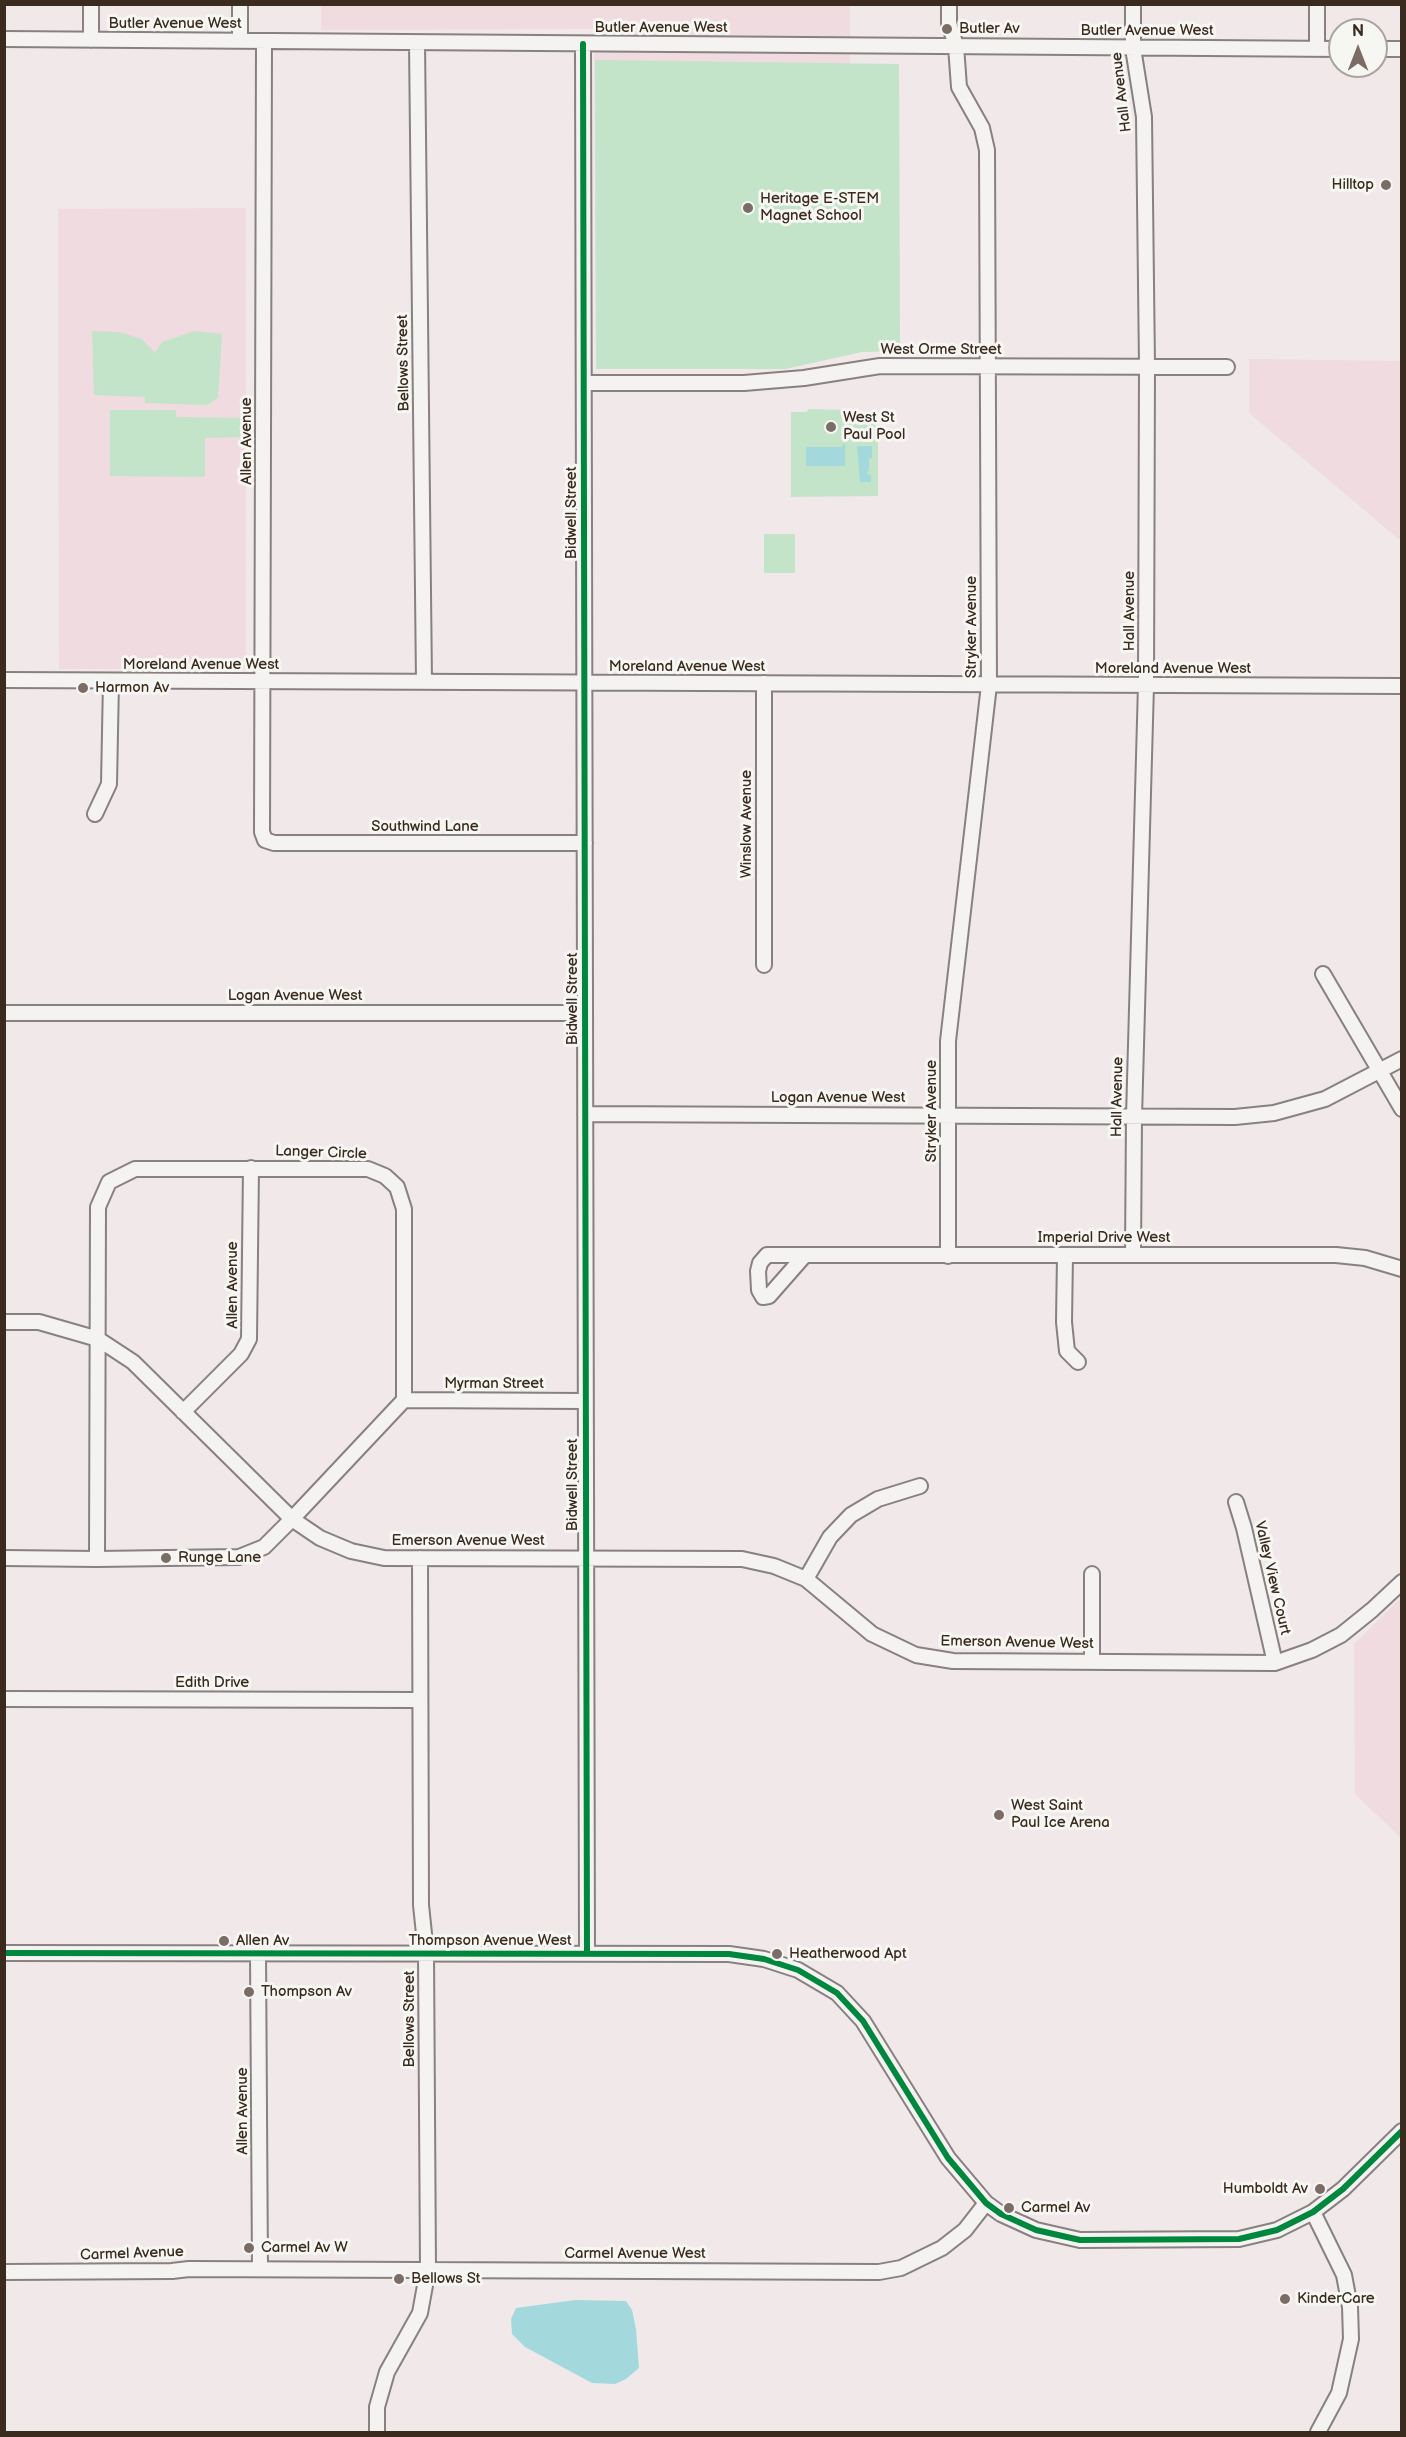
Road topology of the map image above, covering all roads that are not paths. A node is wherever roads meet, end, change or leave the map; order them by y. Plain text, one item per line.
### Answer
1 (91, 4) edge
2 (240, 4) edge
3 (949, 4) edge
4 (1132, 4) edge
5 (1317, 4) edge
6 (4, 39) edge
7 (91, 40) junction
8 (240, 41) junction
9 (264, 41) junction
10 (417, 42) junction
11 (582, 44) junction
12 (956, 46) junction
13 (1133, 48) junction
14 (1317, 49) junction
15 (1328, 49) edge
16 (987, 366) junction
17 (1147, 366) junction
18 (1227, 367) dead end
19 (584, 383) junction
20 (4, 680) edge
21 (111, 681) junction
22 (263, 682) junction
23 (423, 682) junction
24 (585, 683) junction
25 (764, 683) junction
26 (988, 685) junction
27 (1146, 686) junction
28 (1401, 686) edge
29 (95, 814) dead end
30 (265, 840) joint
31 (585, 843) junction
32 (764, 965) dead end
33 (1323, 974) dead end
34 (4, 1012) edge
35 (585, 1013) junction
36 (1401, 1059) edge
37 (1379, 1072) junction
38 (1401, 1109) edge
39 (585, 1114) junction
40 (948, 1115) junction
41 (1134, 1117) junction
42 (251, 1168) junction
43 (1065, 1255) junction
44 (1133, 1255) junction
45 (805, 1256) dead end
46 (948, 1256) junction
47 (1401, 1269) edge
48 (4, 1322) edge
49 (98, 1339) junction
50 (1078, 1362) dead end
51 (404, 1400) junction
52 (585, 1401) junction
53 (183, 1412) junction
54 (920, 1486) dead end
55 (1236, 1502) dead end
56 (292, 1519) junction
57 (4, 1558) edge
58 (98, 1558) junction
59 (420, 1558) junction
60 (585, 1558) junction
61 (1092, 1574) dead end
62 (806, 1579) junction
63 (1401, 1582) edge
64 (1092, 1662) junction
65 (1275, 1663) junction
66 (4, 1699) edge
67 (420, 1700) junction
68 (4, 1953) edge
69 (258, 1953) junction
70 (426, 1953) junction
71 (587, 1954) junction
72 (1401, 2131) edge
73 (986, 2203) junction
74 (1313, 2212) junction
75 (260, 2269) junction
76 (428, 2269) junction
77 (4, 2272) edge
78 (377, 2433) edge
79 (1318, 2433) edge

1 - 7 street
2 - 8 street
3 - 12 street, Stryker Avenue
4 - 13 street, Hall Avenue
5 - 14 street
6 - 7 street, Butler Avenue West
7 - 8 street, Butler Avenue West
8 - 9 street, Butler Avenue West
9 - 10 street, Butler Avenue West
9 - 22 street, Allen Avenue
10 - 11 street, Butler Avenue West
10 - 23 street, Bellows Street
11 - 12 street, Butler Avenue West
11 - 19 street, Bidwell Street
12 - 13 street, Butler Avenue West
12 - 16 street, Stryker Avenue
13 - 14 street, Butler Avenue West
13 - 17 street, Hall Avenue
14 - 15 street, Butler Avenue West
16 - 17 street, West Orme Street
16 - 19 street, West Orme Street
16 - 26 street, Stryker Avenue
17 - 18 street, West Orme Street
17 - 27 street, Hall Avenue
19 - 24 street, Bidwell Street
20 - 21 street, Moreland Avenue West
21 - 22 street, Moreland Avenue West
21 - 29 street
22 - 23 street, Moreland Avenue West
22 - 30 street, Allen Avenue
23 - 24 street, Moreland Avenue West
24 - 25 street, Moreland Avenue West
24 - 31 street, Bidwell Street
25 - 26 street, Moreland Avenue West
25 - 32 street, Winslow Avenue
26 - 27 street, Moreland Avenue West
26 - 40 street, Stryker Avenue
27 - 28 street, Moreland Avenue West
27 - 41 street, Hall Avenue
30 - 31 street, Southwind Lane
31 - 35 street, Bidwell Street
33 - 37 street
34 - 35 street, Logan Avenue West
35 - 39 street, Bidwell Street
36 - 37 street, Logan Avenue West
37 - 38 street
37 - 41 street, Logan Avenue West
39 - 40 street, Logan Avenue West
39 - 52 street, Bidwell Street
40 - 41 street, Logan Avenue West
40 - 46 street, Stryker Avenue
41 - 44 street, Hall Avenue
42 - 49 street, Langer Circle
42 - 51 street, Langer Circle
42 - 53 street, Allen Avenue
43 - 44 street, Imperial Drive West
43 - 46 street, Imperial Drive West
43 - 50 street
44 - 47 street, Imperial Drive West
45 - 46 street, Imperial Drive West
48 - 49 street, Emerson Avenue West
49 - 53 street, Emerson Avenue West
49 - 58 street, Langer Circle
51 - 52 street, Myrman Street
51 - 56 street
52 - 60 street, Bidwell Street
53 - 56 street, Emerson Avenue West
54 - 62 street
55 - 65 street, Valley View Court
56 - 58 street
56 - 59 street, Emerson Avenue West
57 - 58 street
59 - 60 street, Emerson Avenue West
59 - 67 street, Bellows Street
60 - 62 street, Emerson Avenue West
60 - 71 street, Bidwell Street
61 - 64 street
62 - 64 street, Emerson Avenue West
63 - 65 street, Emerson Avenue West
64 - 65 street, Emerson Avenue West
66 - 67 street, Edith Drive
67 - 70 street, Bellows Street
68 - 69 street, Thompson Avenue West
69 - 70 street, Thompson Avenue West
69 - 75 street, Allen Avenue
70 - 71 street, Thompson Avenue West
70 - 76 street, Bellows Street
71 - 73 street, Thompson Avenue West
72 - 74 street, Thompson Avenue West
73 - 74 street, Thompson Avenue West
73 - 76 street, Carmel Avenue West
74 - 79 street
75 - 76 street, Carmel Avenue West
75 - 77 street, Carmel Avenue
76 - 78 street, Bellows Street

